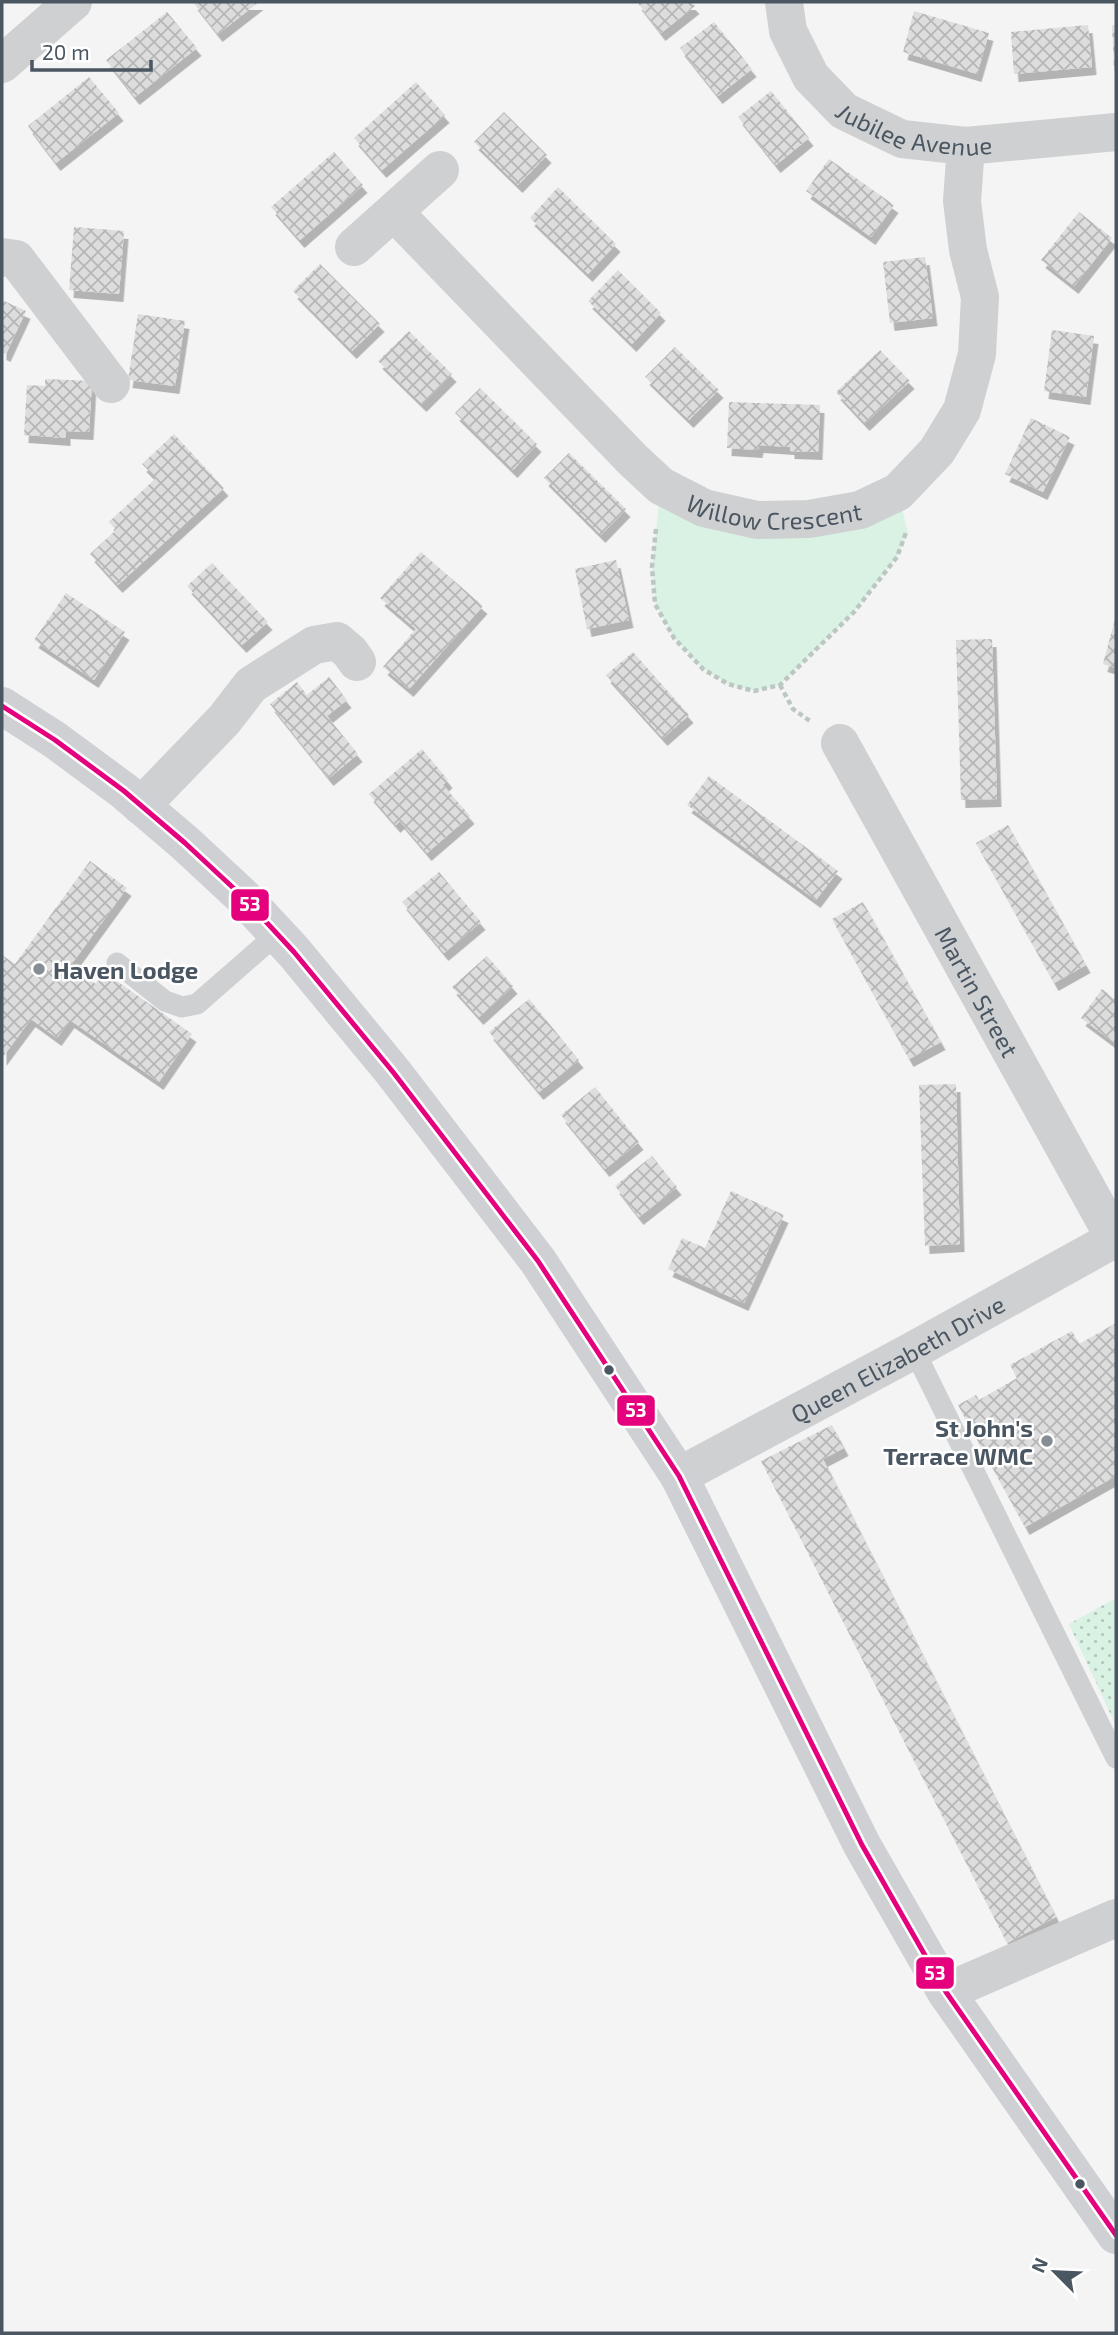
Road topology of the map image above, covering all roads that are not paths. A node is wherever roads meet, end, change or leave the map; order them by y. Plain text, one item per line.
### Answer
1 (73, 2) edge
2 (784, 2) edge
3 (2, 64) edge
4 (1116, 132) edge
5 (966, 146) junction
6 (440, 170) dead end
7 (394, 212) junction
8 (354, 247) dead end
9 (2, 257) edge
10 (111, 384) dead end
11 (357, 662) dead end
12 (2, 706) edge
13 (840, 743) dead end
14 (141, 806) junction
15 (277, 933) junction
16 (117, 963) dead end
17 (1115, 1239) edge
18 (914, 1350) junction
19 (679, 1476) junction
20 (1116, 1758) edge
21 (1116, 1918) edge
22 (946, 1992) junction
23 (1116, 2235) edge

1 - 3 street
2 - 5 street, Jubilee Avenue
4 - 5 street, Jubilee Avenue
5 - 7 street, Willow Crescent
6 - 7 street
7 - 8 street
9 - 10 street
11 - 14 street
12 - 14 street
13 - 17 street, Martin Street
14 - 15 street
15 - 16 lane
15 - 19 street
17 - 18 street, Queen Elizabeth Drive
18 - 19 street, Queen Elizabeth Drive
18 - 20 lane
19 - 22 street
21 - 22 street
22 - 23 street

